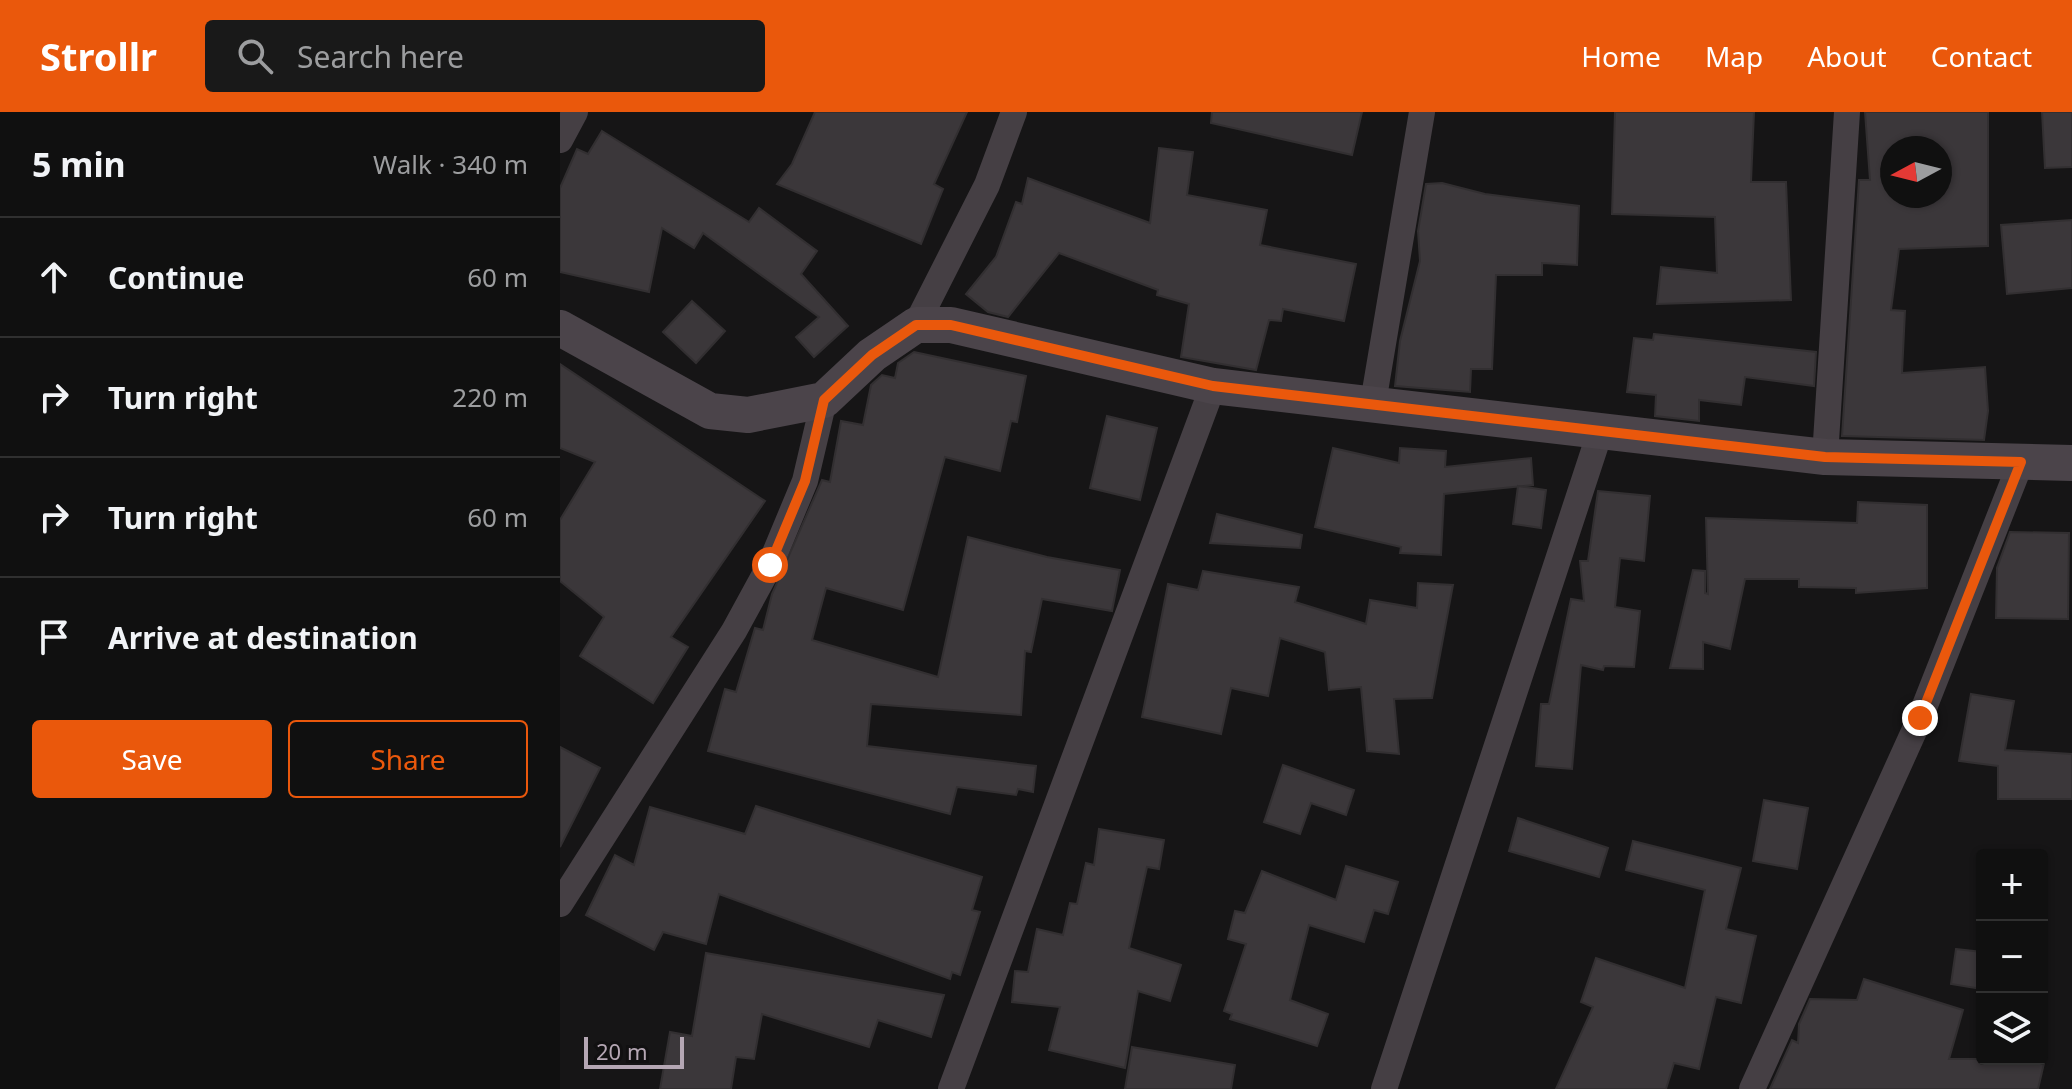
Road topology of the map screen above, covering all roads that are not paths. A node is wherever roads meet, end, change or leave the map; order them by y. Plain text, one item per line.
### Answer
1 (575, 112) edge
2 (1014, 112) edge
3 (1422, 112) edge
4 (1847, 112) edge
5 (560, 140) edge
6 (916, 325) junction
7 (560, 328) edge
8 (1213, 386) junction
9 (824, 400) junction
10 (1373, 403) junction
11 (1601, 429) junction
12 (1825, 457) junction
13 (2021, 462) junction
14 (2072, 463) edge
15 (560, 904) edge
16 (951, 1089) edge
17 (1384, 1089) edge
18 (1752, 1089) edge

1 - 5 street
2 - 6 street
3 - 10 street
4 - 12 street
6 - 8 street
6 - 9 street
7 - 9 street
8 - 10 street
8 - 16 street
9 - 15 street
10 - 11 street
11 - 12 street
11 - 17 street
12 - 13 street
13 - 14 street
13 - 18 street

